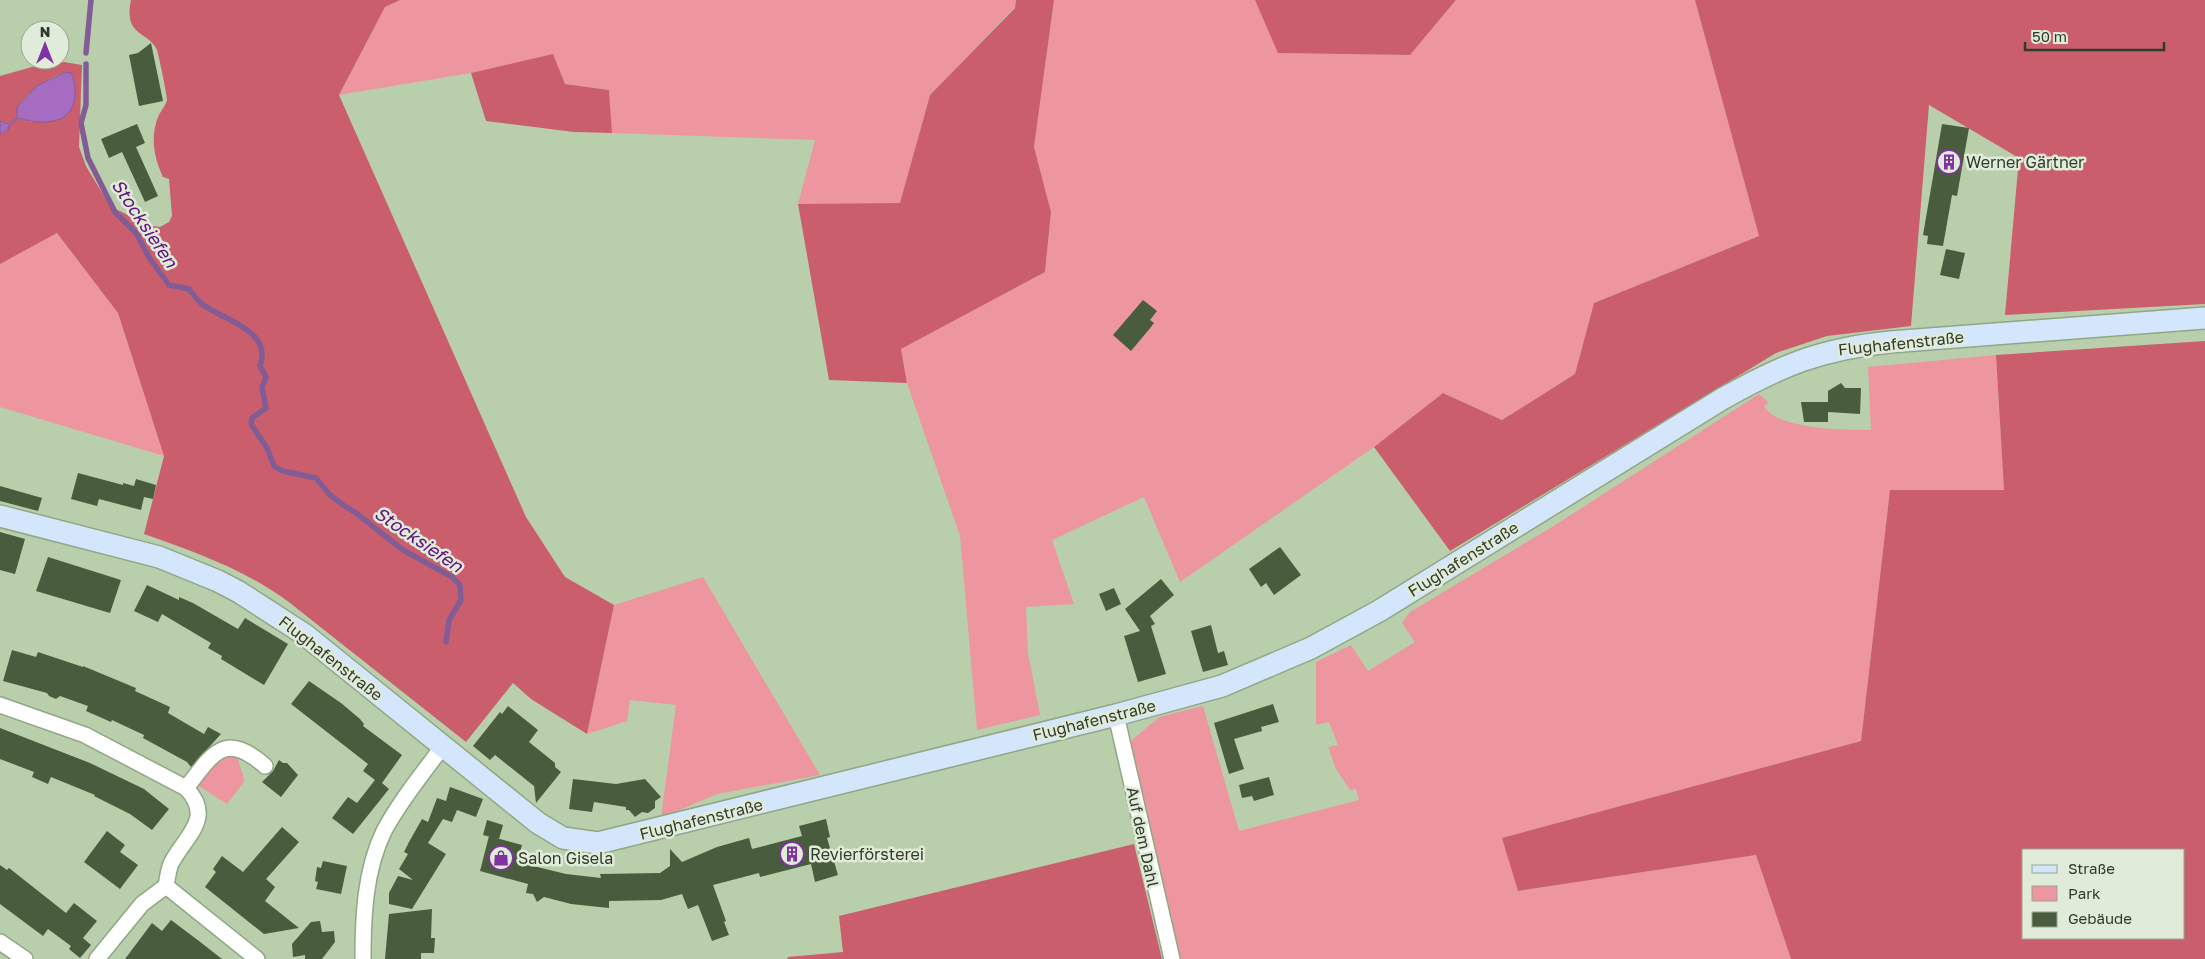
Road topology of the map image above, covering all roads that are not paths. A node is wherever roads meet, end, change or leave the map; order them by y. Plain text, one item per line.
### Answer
1 (2205, 318) edge
2 (0, 516) edge
3 (0, 705) edge
4 (1116, 715) junction
5 (443, 746) junction
6 (264, 766) dead end
7 (186, 788) junction
8 (166, 886) junction
9 (0, 942) edge
10 (25, 959) edge
11 (97, 959) edge
12 (257, 959) edge
13 (362, 959) edge
14 (1172, 959) edge

1 - 4 main road, Flughafenstraße
2 - 5 main road, Flughafenstraße
3 - 7 street
4 - 5 main road, Flughafenstraße
4 - 14 street, Auf dem Dahl
5 - 13 street
6 - 7 street
7 - 8 street
8 - 11 street
8 - 12 street
9 - 10 street

